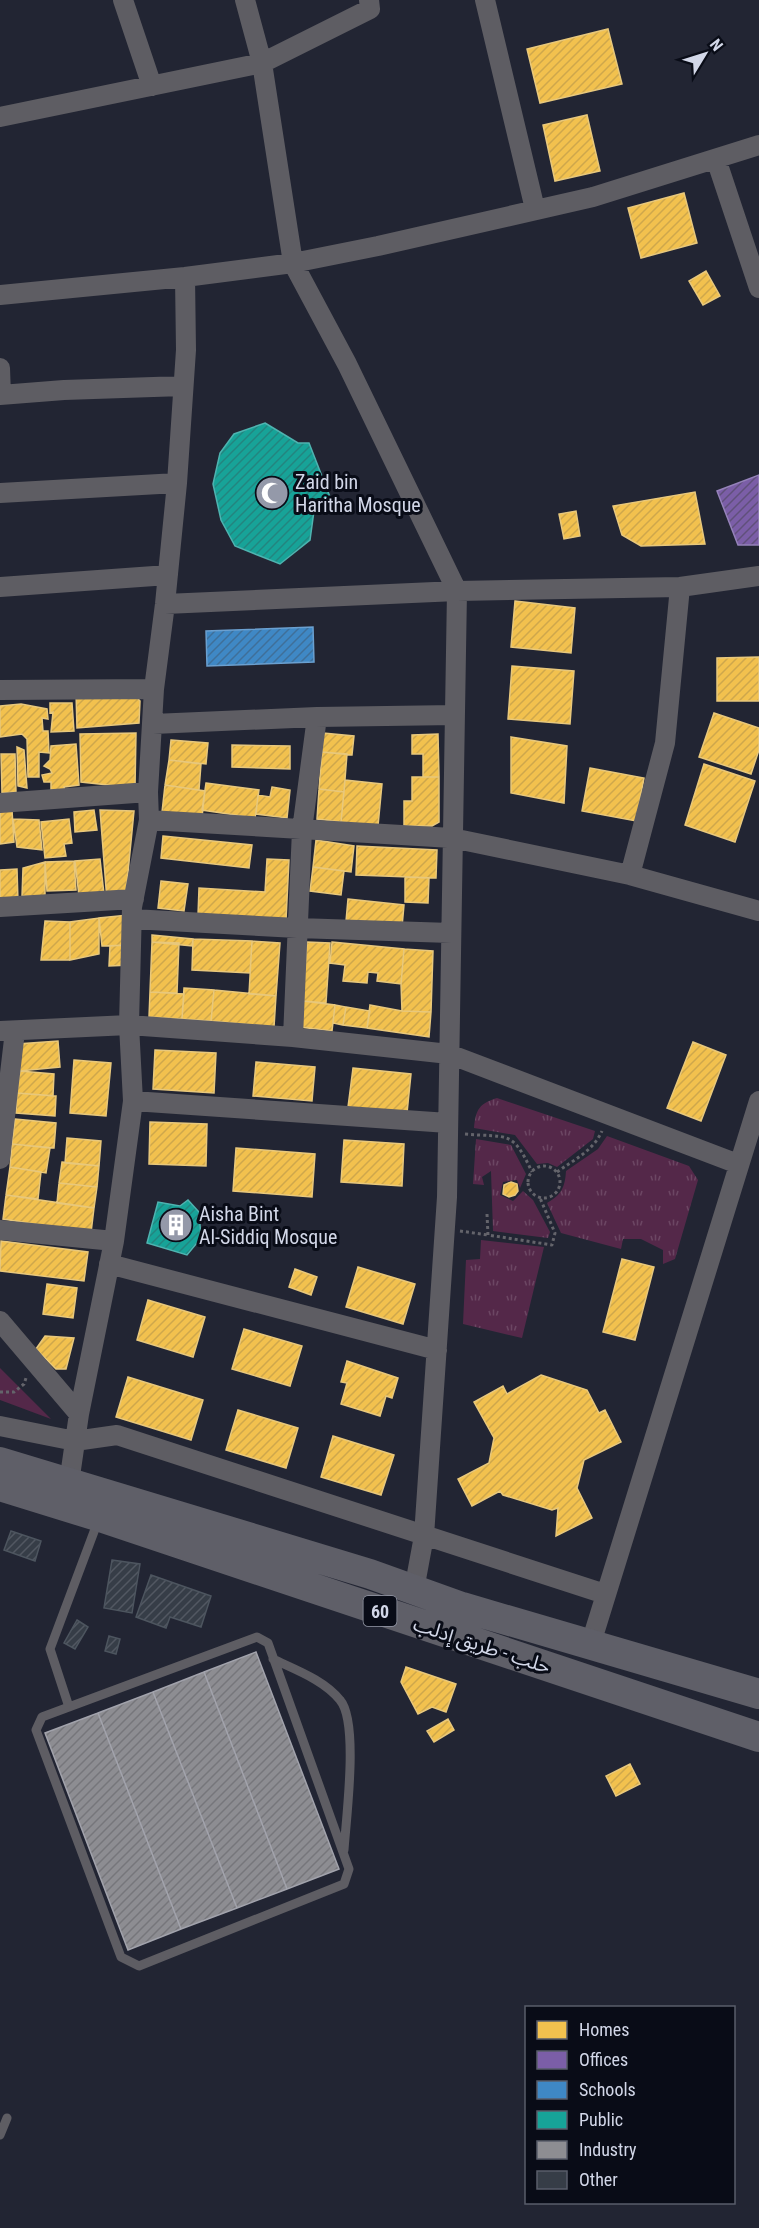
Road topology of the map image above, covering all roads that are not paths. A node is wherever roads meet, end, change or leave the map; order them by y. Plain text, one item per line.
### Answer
1 (123, 0) edge
2 (245, 0) edge
3 (369, 0) edge
4 (485, 0) edge
5 (262, 63) junction
6 (152, 86) junction
7 (0, 117) edge
8 (759, 145) edge
9 (716, 159) junction
10 (535, 209) junction
11 (293, 263) junction
12 (185, 277) junction
13 (759, 288) edge
14 (0, 295) edge
15 (0, 368) edge
16 (183, 386) junction
17 (0, 395) edge
18 (177, 483) junction
19 (0, 493) edge
20 (168, 575) junction
21 (759, 576) edge
22 (0, 587) edge
23 (680, 587) junction
24 (458, 591) junction
25 (165, 604) junction
26 (154, 689) junction
27 (0, 690) edge
28 (455, 714) junction
29 (317, 717) junction
30 (153, 724) junction
31 (148, 792) junction
32 (0, 803) edge
33 (149, 820) junction
34 (302, 830) junction
35 (452, 838) junction
36 (630, 875) junction
37 (134, 899) junction
38 (0, 907) edge
39 (759, 911) edge
40 (132, 919) junction
41 (297, 928) junction
42 (452, 933) junction
43 (129, 1025) junction
44 (8, 1031) edge
45 (292, 1037) junction
46 (448, 1053) junction
47 (133, 1101) junction
48 (759, 1101) edge
49 (448, 1128) junction
50 (0, 1159) edge
51 (738, 1164) junction
52 (0, 1230) edge
53 (114, 1240) junction
54 (109, 1264) junction
55 (0, 1321) edge
56 (437, 1350) junction
57 (79, 1414) junction
58 (0, 1426) edge
59 (75, 1441) junction
60 (0, 1462) edge
61 (69, 1483) junction
62 (0, 1486) edge
63 (100, 1517) junction
64 (424, 1536) junction
65 (414, 1590) junction
66 (605, 1594) junction
67 (462, 1607) junction
68 (453, 1636) junction
69 (591, 1643) junction
70 (273, 1659) junction
71 (759, 1694) edge
72 (69, 1707) junction
73 (759, 1737) edge
74 (343, 1853) junction
75 (7, 2118) dead end
76 (0, 2135) edge

1 - 6 street
2 - 5 street
3 - 5 street
4 - 10 street
5 - 6 street
5 - 11 street
6 - 7 street
8 - 9 street
9 - 10 street
9 - 13 street
10 - 11 street
11 - 12 street
11 - 24 street
12 - 14 street
12 - 16 street
15 - 17 street
16 - 17 street
16 - 18 street
18 - 19 street
18 - 20 street
20 - 22 street
20 - 25 street
21 - 23 street
23 - 24 street
23 - 36 street
24 - 25 street
24 - 28 street
25 - 26 street
26 - 27 street
26 - 30 street
28 - 29 street
28 - 35 street
29 - 30 street
29 - 34 street
30 - 31 street
31 - 32 street
31 - 33 street
33 - 34 street
33 - 37 street
34 - 35 street
34 - 41 street
35 - 36 street
35 - 42 street
36 - 39 street
37 - 38 street
37 - 40 street
40 - 41 street
40 - 43 street
41 - 42 street
41 - 45 street
42 - 46 street
43 - 44 street
43 - 45 street
43 - 47 street
44 - 50 street
45 - 46 street
46 - 49 street
46 - 51 street
47 - 49 street
47 - 53 street
48 - 51 street
49 - 56 street
51 - 66 street
52 - 53 street
53 - 54 street
54 - 56 street
54 - 57 street
55 - 57 street
56 - 64 street
57 - 59 street
58 - 59 street
59 - 61 street
59 - 64 street
60 - 61 main road, حلب - طريق إدلب / 60
61 - 65 main road, حلب - طريق إدلب / 60
62 - 63 main road, حلب - طريق إدلب / 60
63 - 68 main road, حلب - طريق إدلب / 60
63 - 72 lane
64 - 65 street
64 - 66 street
65 - 67 main road, حلب - طريق إدلب / 60
66 - 69 street
67 - 68 main road
67 - 69 main road, حلب - طريق إدلب / 60
68 - 73 main road, حلب - طريق إدلب / 60
69 - 71 main road, حلب - طريق إدلب / 60
70 - 72 lane
70 - 74 lane
70 - 74 lane
72 - 74 lane
75 - 76 lane

